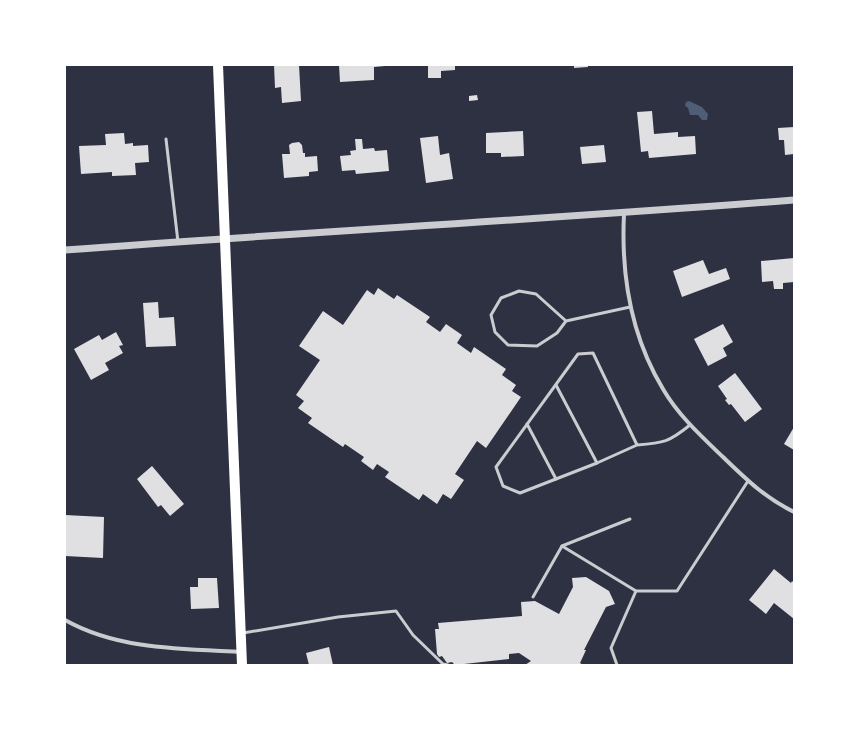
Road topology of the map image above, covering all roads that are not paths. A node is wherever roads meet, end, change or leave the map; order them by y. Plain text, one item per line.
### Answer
1 (218, 65) edge
2 (166, 139) dead end
3 (794, 200) edge
4 (624, 214) junction
5 (225, 238) junction
6 (178, 242) junction
7 (65, 250) edge
8 (630, 307) junction
9 (566, 321) junction
10 (556, 385) junction
11 (527, 424) junction
12 (690, 425) junction
13 (637, 445) junction
14 (597, 463) junction
15 (556, 479) junction
16 (748, 481) junction
17 (794, 512) edge
18 (630, 519) dead end
19 (562, 546) junction
20 (636, 591) junction
21 (533, 597) dead end
22 (65, 620) edge
23 (241, 633) junction
24 (242, 652) junction
25 (242, 665) edge
26 (448, 665) edge
27 (617, 665) edge

1 - 5 main road
2 - 6 lane
3 - 4 street
4 - 5 street
4 - 8 street
5 - 6 street
5 - 23 main road
6 - 7 street
8 - 9 lane
8 - 12 street
9 - 9 lane
10 - 11 lane
10 - 13 lane
10 - 14 lane
11 - 15 lane
11 - 15 lane
12 - 13 lane
12 - 16 street
13 - 14 lane
14 - 15 lane
16 - 17 street
16 - 20 lane
18 - 19 lane
19 - 20 lane
19 - 21 lane
20 - 27 lane
22 - 24 street
23 - 24 main road
23 - 26 lane
24 - 25 main road

